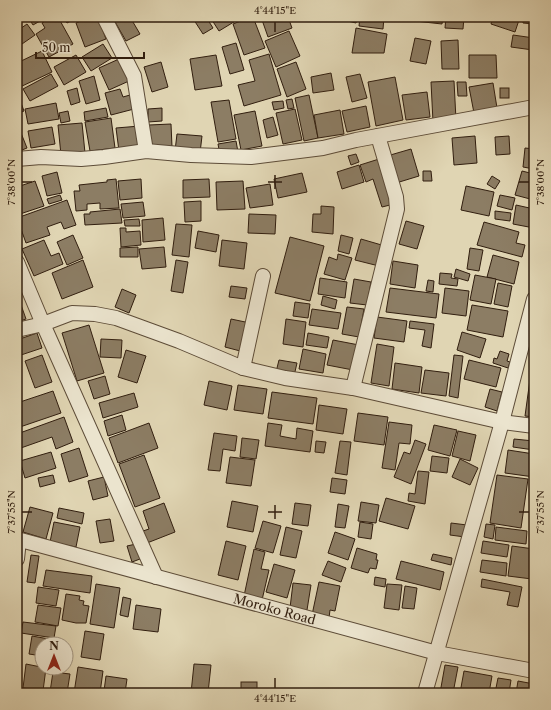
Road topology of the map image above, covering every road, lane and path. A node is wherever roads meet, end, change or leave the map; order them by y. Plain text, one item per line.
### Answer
1 (104, 17) edge
2 (534, 107) edge
3 (378, 136) junction
4 (146, 152) junction
5 (17, 159) edge
6 (17, 262) edge
7 (263, 276) dead end
8 (534, 299) edge
9 (43, 324) junction
10 (17, 330) edge
11 (243, 368) junction
12 (353, 388) junction
13 (502, 422) junction
14 (534, 426) edge
15 (18, 540) edge
16 (17, 560) edge
17 (156, 577) junction
18 (437, 653) junction
19 (534, 671) edge
20 (426, 693) edge

1 - 4 street
2 - 3 street
3 - 4 street
3 - 12 street
4 - 5 street
6 - 9 street
7 - 11 street
8 - 13 street
9 - 10 street
9 - 11 street
9 - 17 street
11 - 12 street
12 - 13 street
13 - 14 street
13 - 18 street
15 - 16 street
15 - 17 street, Moroko Road
17 - 18 street, Moroko Road
18 - 19 street, Moroko Road
18 - 20 street

